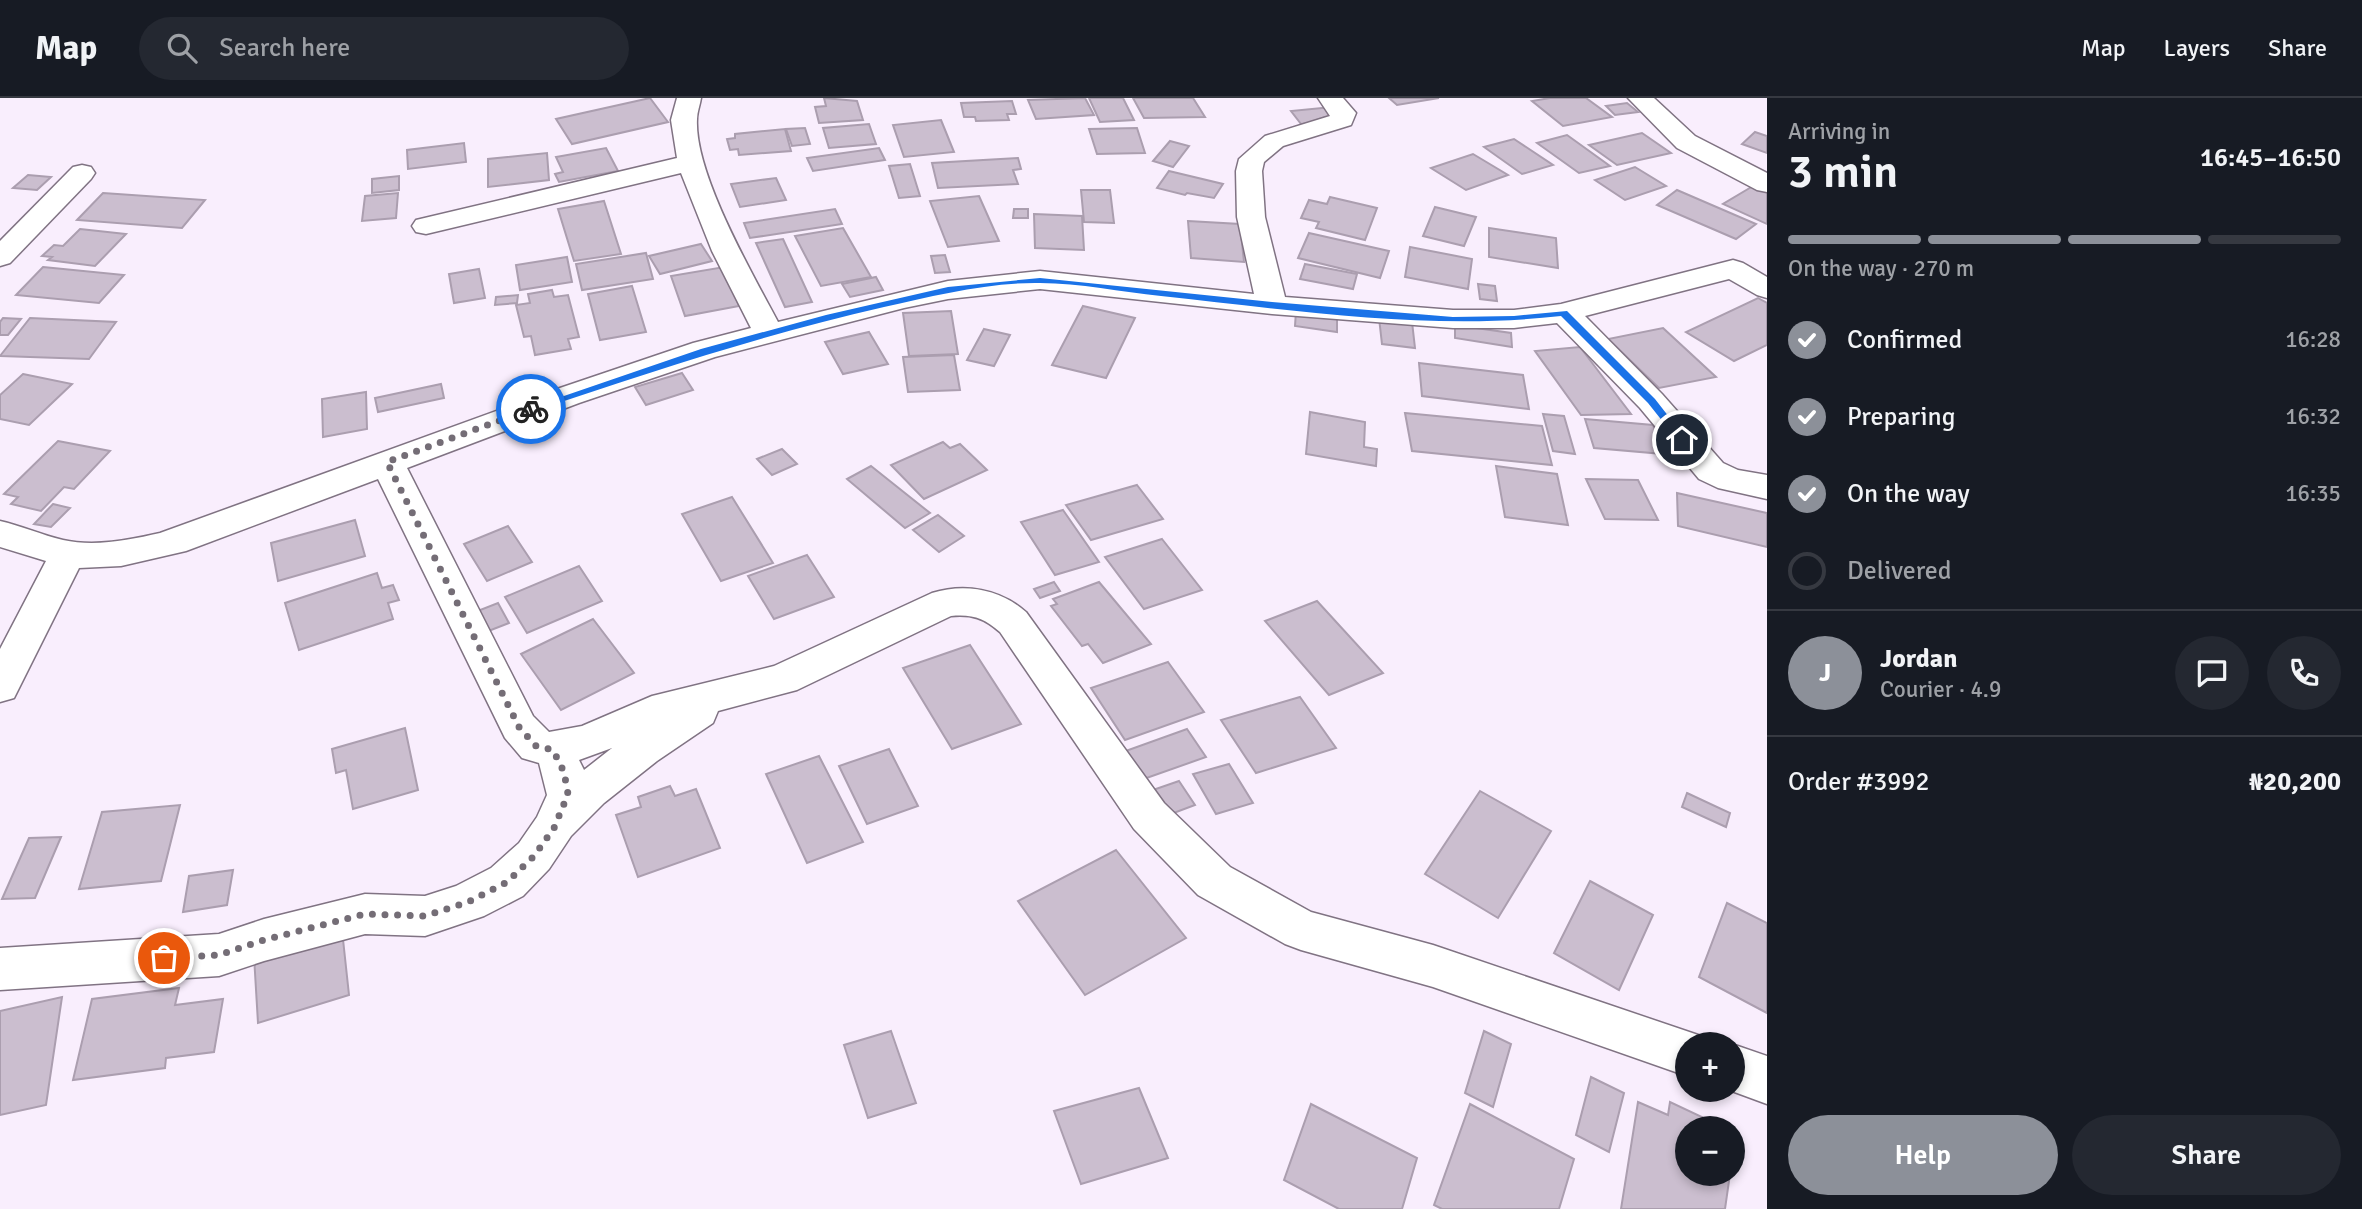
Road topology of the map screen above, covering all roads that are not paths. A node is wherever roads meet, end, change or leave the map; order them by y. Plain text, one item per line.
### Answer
1 (689, 98) edge
2 (1330, 98) edge
3 (1640, 98) edge
4 (691, 163) junction
5 (82, 173) dead end
6 (1767, 184) edge
7 (426, 226) dead end
8 (0, 257) edge
9 (1767, 259) edge
10 (1733, 269) junction
11 (1767, 289) edge
12 (1272, 305) junction
13 (1564, 313) junction
14 (769, 333) junction
15 (387, 462) junction
16 (1767, 487) edge
17 (0, 534) edge
18 (68, 554) junction
19 (0, 687) edge
20 (727, 694) junction
21 (553, 750) junction
22 (554, 828) junction
23 (0, 969) edge
24 (1675, 1049) edge
25 (1745, 1072) edge
26 (1767, 1080) edge

1 - 4 street
2 - 12 street
3 - 6 street
4 - 7 street
4 - 14 street
5 - 8 street
9 - 10 street
10 - 11 street
10 - 13 street
12 - 13 street
12 - 14 street
13 - 16 street
14 - 15 street
15 - 18 street
15 - 21 street
17 - 18 street
18 - 19 street
20 - 21 street
20 - 22 street
20 - 24 street
21 - 22 street
22 - 23 street
25 - 26 street

